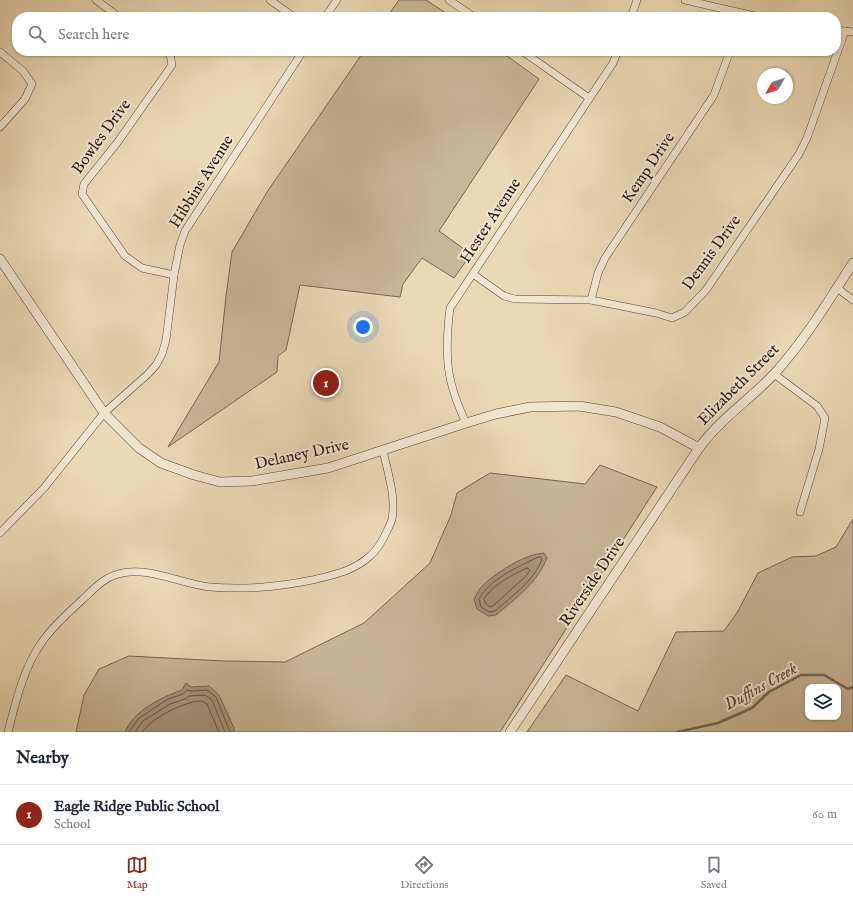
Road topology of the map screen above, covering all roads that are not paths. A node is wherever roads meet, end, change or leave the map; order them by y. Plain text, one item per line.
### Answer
1 (96, 0) edge
2 (270, 0) edge
3 (337, 0) edge
4 (449, 0) edge
5 (637, 0) edge
6 (686, 0) edge
7 (112, 12) edge
8 (287, 12) edge
9 (329, 12) edge
10 (467, 12) edge
11 (633, 12) edge
12 (728, 12) edge
13 (841, 31) edge
14 (845, 31) junction
15 (853, 32) edge
16 (841, 42) edge
17 (0, 52) edge
18 (170, 56) edge
19 (300, 56) edge
20 (529, 56) edge
21 (616, 56) edge
22 (728, 56) edge
23 (836, 56) edge
24 (589, 98) junction
25 (0, 127) edge
26 (0, 259) edge
27 (853, 263) edge
28 (473, 274) junction
29 (174, 275) junction
30 (837, 288) junction
31 (591, 300) junction
32 (853, 300) edge
33 (774, 374) junction
34 (104, 413) junction
35 (466, 423) junction
36 (699, 448) junction
37 (383, 451) junction
38 (800, 512) dead end
39 (0, 533) edge
40 (8, 732) edge
41 (510, 732) edge

1 - 7 street
2 - 8 street
3 - 9 street
4 - 10 street
5 - 11 street
6 - 12 street
13 - 14 street
14 - 15 street
14 - 16 street, Dennis Drive
17 - 25 street
18 - 29 street, Bowles Drive
19 - 29 street, Hibbins Avenue
20 - 24 street
21 - 24 street, Hester Avenue
22 - 31 street, Kemp Drive
23 - 31 street, Dennis Drive
24 - 28 street, Hester Avenue
26 - 34 street, Delaney Drive
27 - 30 street, Elizabeth Street
28 - 31 street, Dennis Drive
28 - 35 street, Hester Avenue
29 - 34 street, Hibbins Avenue
30 - 32 street
30 - 33 street, Elizabeth Street
33 - 36 street, Elizabeth Street
33 - 38 street
34 - 37 street, Delaney Drive
34 - 39 street, Hibbins Avenue
35 - 36 street, Delaney Drive
35 - 37 street, Delaney Drive
36 - 41 street, Riverside Drive
37 - 40 street

